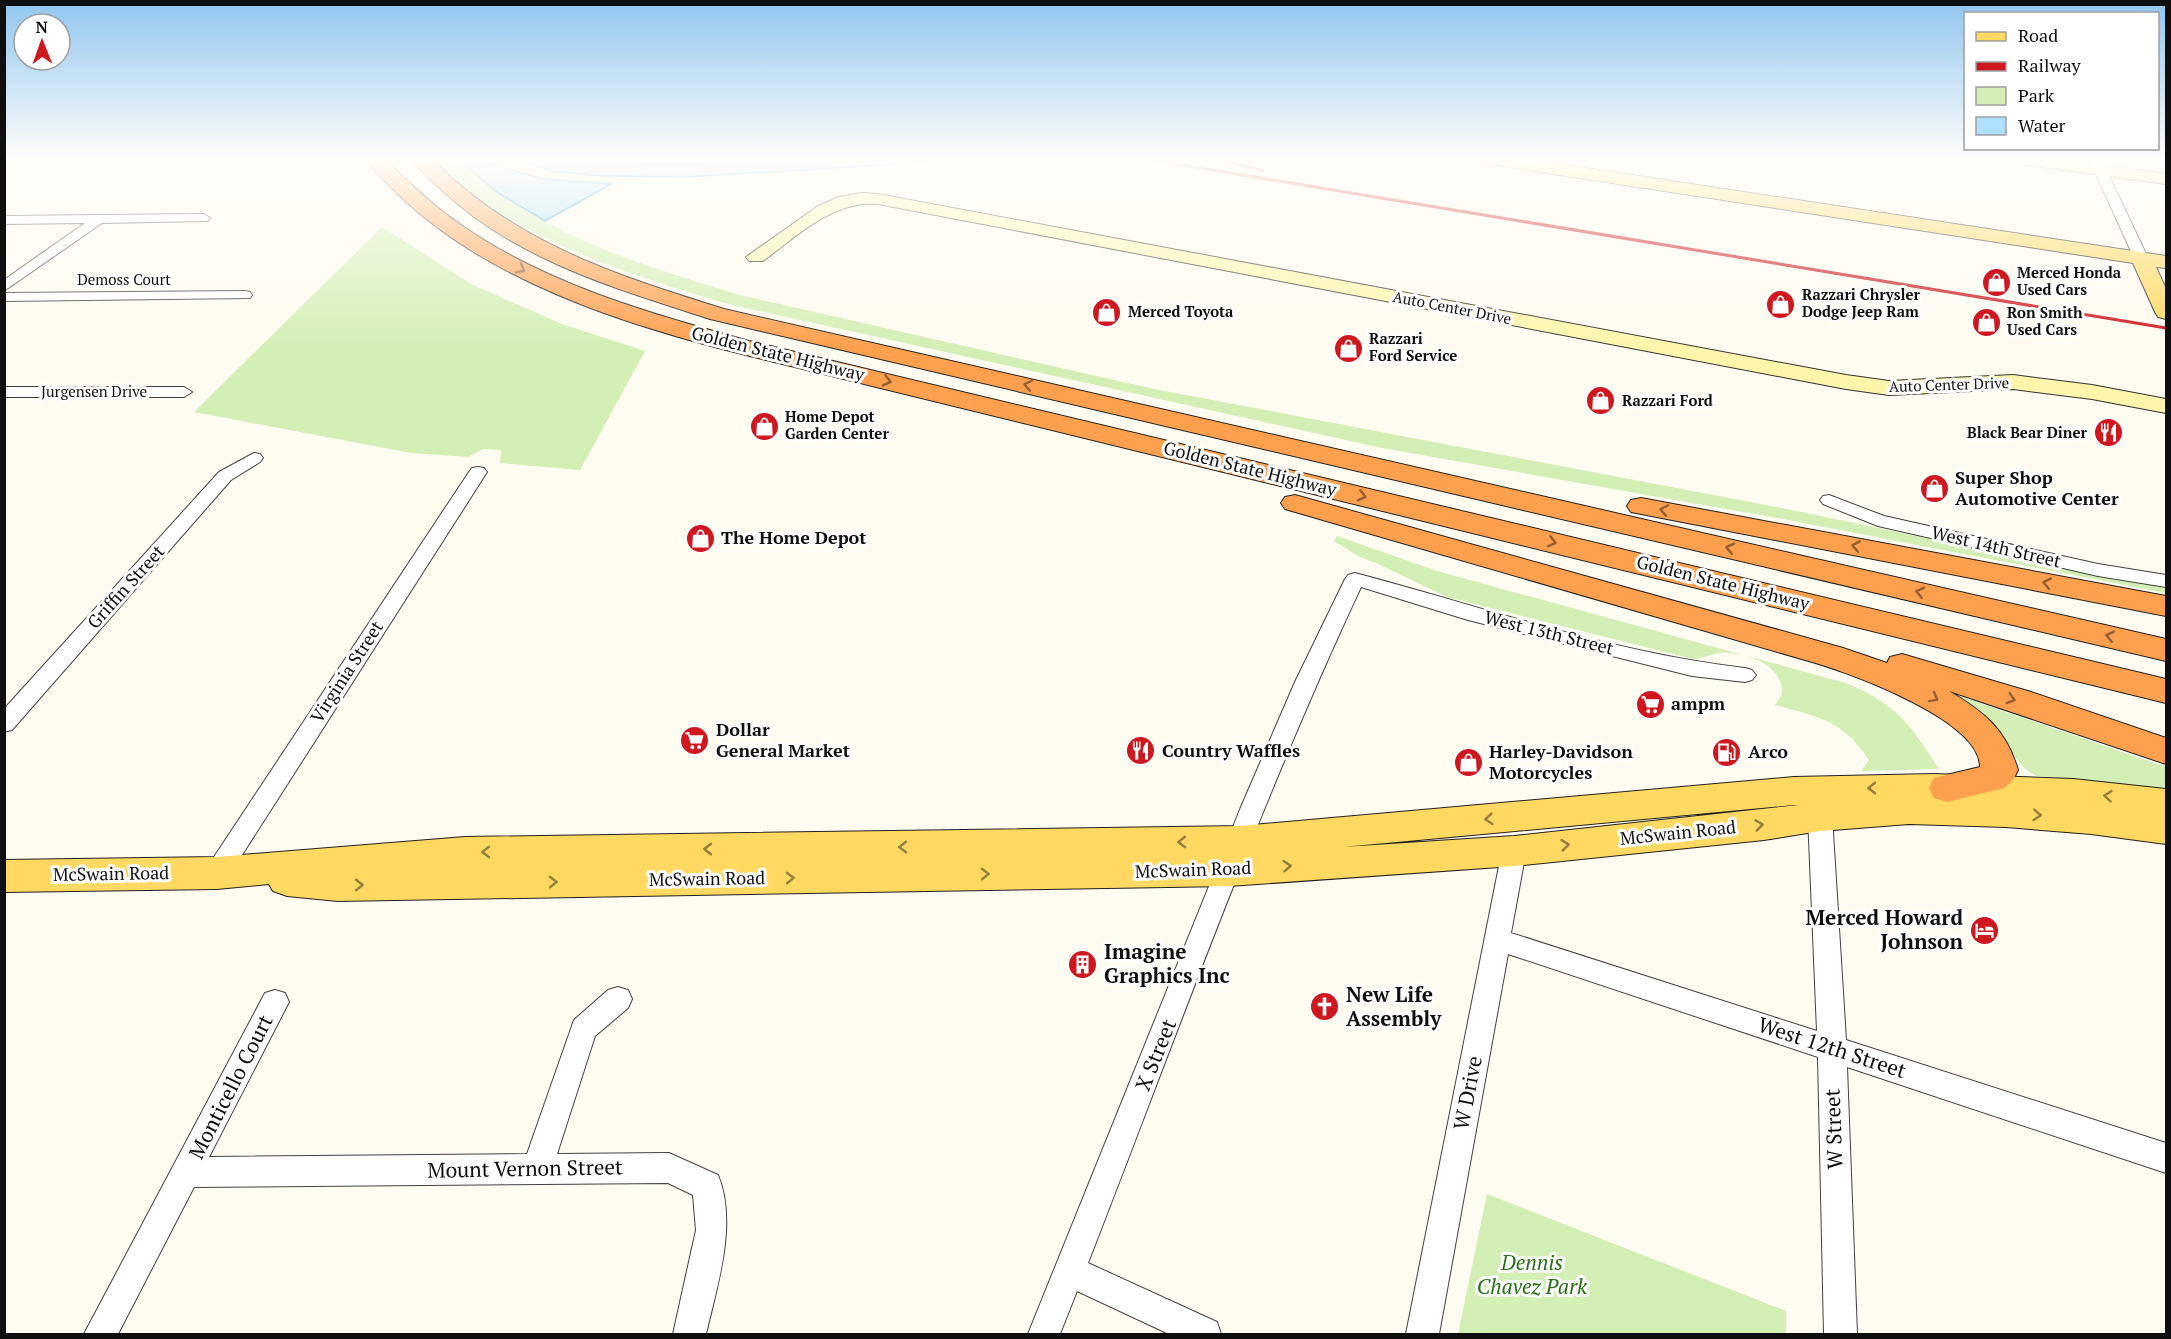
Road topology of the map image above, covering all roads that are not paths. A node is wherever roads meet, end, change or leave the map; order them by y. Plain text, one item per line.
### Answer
1 (96, 221) edge
2 (440, 221) edge
3 (493, 221) edge
4 (810, 221) edge
5 (997, 221) edge
6 (1903, 221) edge
7 (2124, 221) edge
8 (2068, 247) junction
9 (756, 257) dead end
10 (2141, 258) junction
11 (2166, 262) edge
12 (2152, 284) junction
13 (4, 287) edge
14 (244, 295) dead end
15 (4, 297) edge
16 (2166, 312) edge
17 (4, 392) edge
18 (184, 392) dead end
19 (935, 393) junction
20 (1073, 395) junction
21 (2166, 406) edge
22 (254, 458) dead end
23 (478, 472) dead end
24 (1829, 500) dead end
25 (1408, 533) junction
26 (1355, 579) joint
27 (2166, 581) edge
28 (2166, 606) edge
29 (2166, 650) edge
30 (1746, 675) dead end
31 (2166, 691) edge
32 (4, 724) edge
33 (2166, 751) edge
34 (1947, 788) junction
35 (1680, 802) junction
36 (2166, 803) edge
37 (1820, 816) junction
38 (2166, 829) edge
39 (1600, 842) junction
40 (1514, 851) junction
41 (1235, 856) junction
42 (217, 873) junction
43 (4, 876) edge
44 (1496, 939) junction
45 (618, 999) dead end
46 (275, 1002) dead end
47 (1832, 1048) junction
48 (2166, 1158) edge
49 (537, 1169) junction
50 (187, 1172) junction
51 (1071, 1272) junction
52 (100, 1335) edge
53 (690, 1335) edge
54 (1044, 1335) edge
55 (1205, 1335) edge
56 (1422, 1335) edge
57 (1840, 1335) edge

1 - 13 street
2 -> 19 highway, Golden State Highway
20 -> 3 highway, Golden State Highway
4 - 9 street, Auto Center Drive
5 - 21 street, Auto Center Drive
6 - 8 main road
7 - 10 street
8 - 10 main road
8 - 12 main road
10 - 11 main road
10 - 12 main road
12 - 16 main road
14 - 15 street, Demoss Court
17 - 18 street, Jurgensen Drive
19 - 25 highway
19 -> 31 highway, Golden State Highway
28 -> 20 highway
29 -> 20 highway, Golden State Highway
22 - 32 street, Griffin Street
23 - 42 street, Virginia Street
24 - 27 street, West 14th Street
25 -> 33 highway
25 -> 34 highway
26 - 30 street, West 13th Street
26 - 41 street, X Street
34 -> 35 main road, McSwain Road
36 -> 34 main road, McSwain Road
35 - 39 main road
35 -> 41 main road, McSwain Road
37 -> 38 main road, McSwain Road
39 -> 37 main road, McSwain Road
37 - 47 street, W Street
40 -> 39 main road, McSwain Road
41 -> 40 main road, McSwain Road
40 - 44 street, W Drive
41 - 42 main road, McSwain Road
41 - 51 street, X Street
42 - 43 main road, McSwain Road
44 - 47 street, West 12th Street
44 - 56 street, W Drive
45 - 49 street
46 - 50 street, Monticello Court
47 - 48 street, West 12th Street
47 - 57 street, W Street
49 - 50 street, Mount Vernon Street
49 - 53 street, Mount Vernon Street
50 - 52 street, Monticello Court
51 - 54 street, X Street
51 - 55 street

